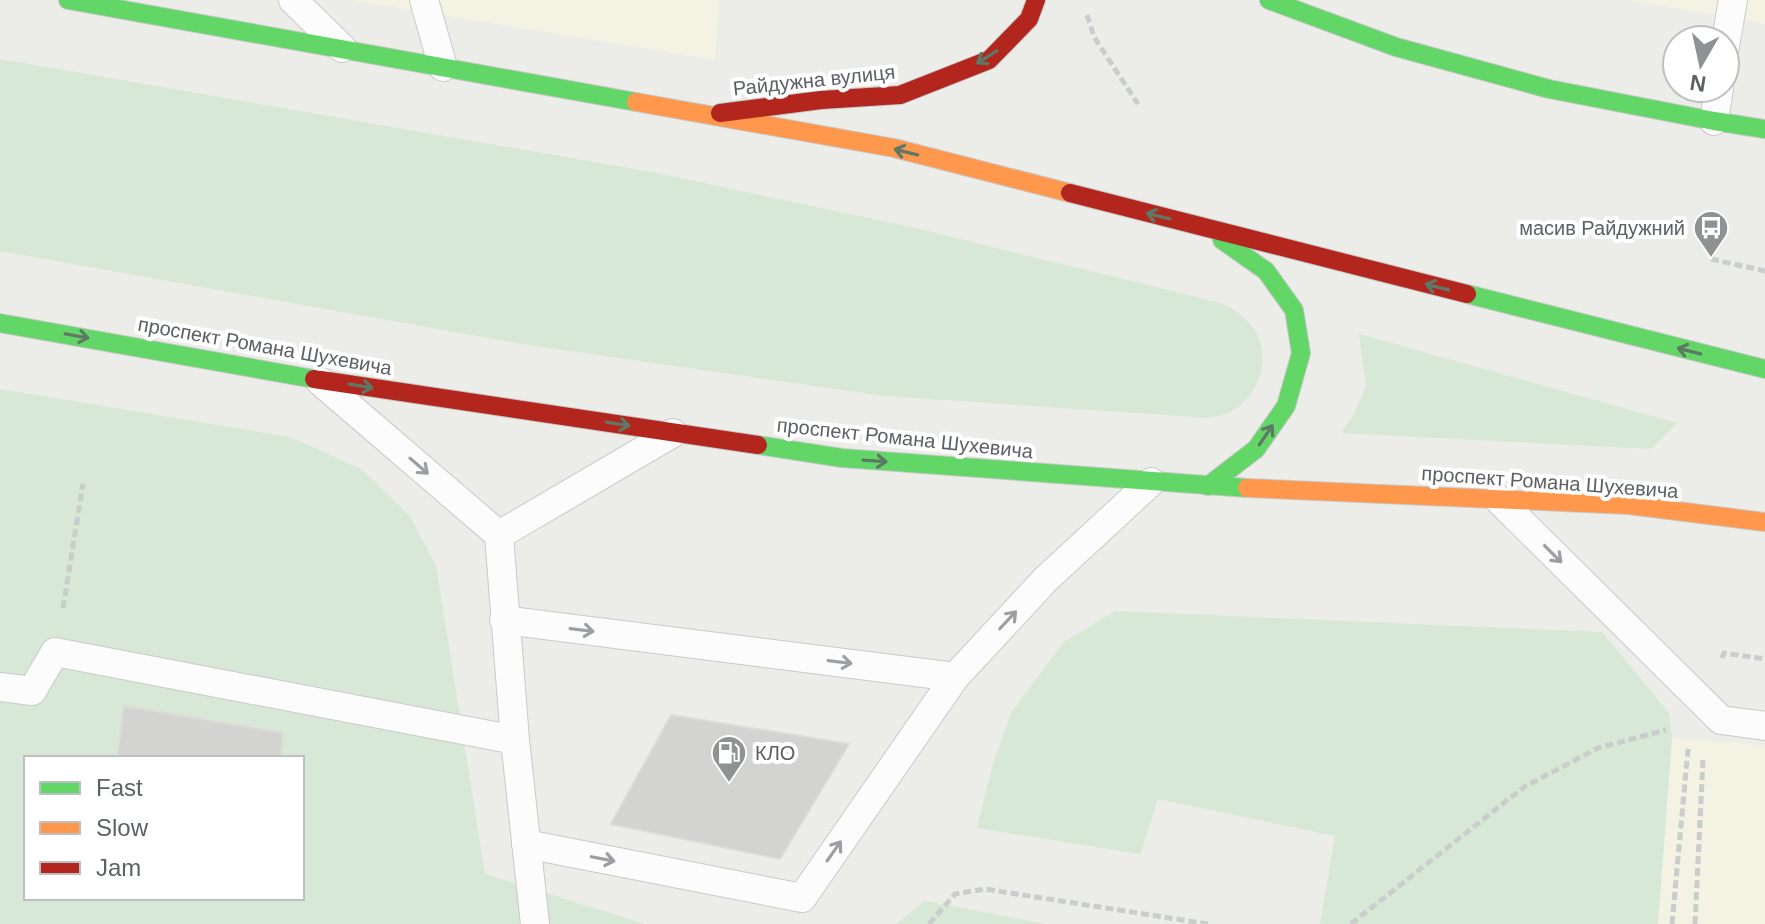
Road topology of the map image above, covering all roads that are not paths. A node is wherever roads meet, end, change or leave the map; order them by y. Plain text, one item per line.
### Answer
1 (68, 0) edge
2 (138, 0) edge
3 (293, 0) edge
4 (424, 0) edge
5 (1036, 0) edge
6 (1269, 0) edge
7 (1733, 0) edge
8 (175, 18) junction
9 (1729, 24) edge
10 (342, 48) junction
11 (443, 67) junction
12 (1717, 104) edge
13 (705, 115) junction
14 (1714, 121) junction
15 (1765, 129) edge
16 (1205, 228) junction
17 (0, 323) edge
18 (1765, 369) edge
19 (317, 379) junction
20 (673, 433) junction
21 (1151, 482) junction
22 (1208, 486) junction
23 (1498, 499) junction
24 (1765, 522) edge
25 (499, 535) junction
26 (504, 620) junction
27 (955, 677) junction
28 (0, 687) edge
29 (1765, 726) edge
30 (515, 740) junction
31 (526, 844) junction
32 (535, 924) edge

1 - 8 main road
2 - 8 lane
3 - 10 lane
4 - 11 lane
5 -> 13 main road, Райдужна вулиця
6 - 14 main road
7 - 9 lane
8 - 10 main road
10 - 11 main road
11 - 13 main road
12 - 14 lane
16 -> 13 main road
14 - 15 main road
18 -> 16 main road
22 -> 16 main road
17 -> 19 main road, проспект Романа Шухевича
19 -> 20 main road, проспект Романа Шухевича
19 -> 25 lane
20 -> 21 main road, проспект Романа Шухевича
20 - 25 lane
21 - 22 main road, проспект Романа Шухевича
27 -> 21 lane
22 - 23 main road, проспект Романа Шухевича
23 - 24 main road, проспект Романа Шухевича
23 -> 29 lane
25 - 26 lane
26 -> 27 lane
26 - 30 lane
31 -> 27 lane
28 - 30 lane
30 - 31 lane
31 - 32 lane

